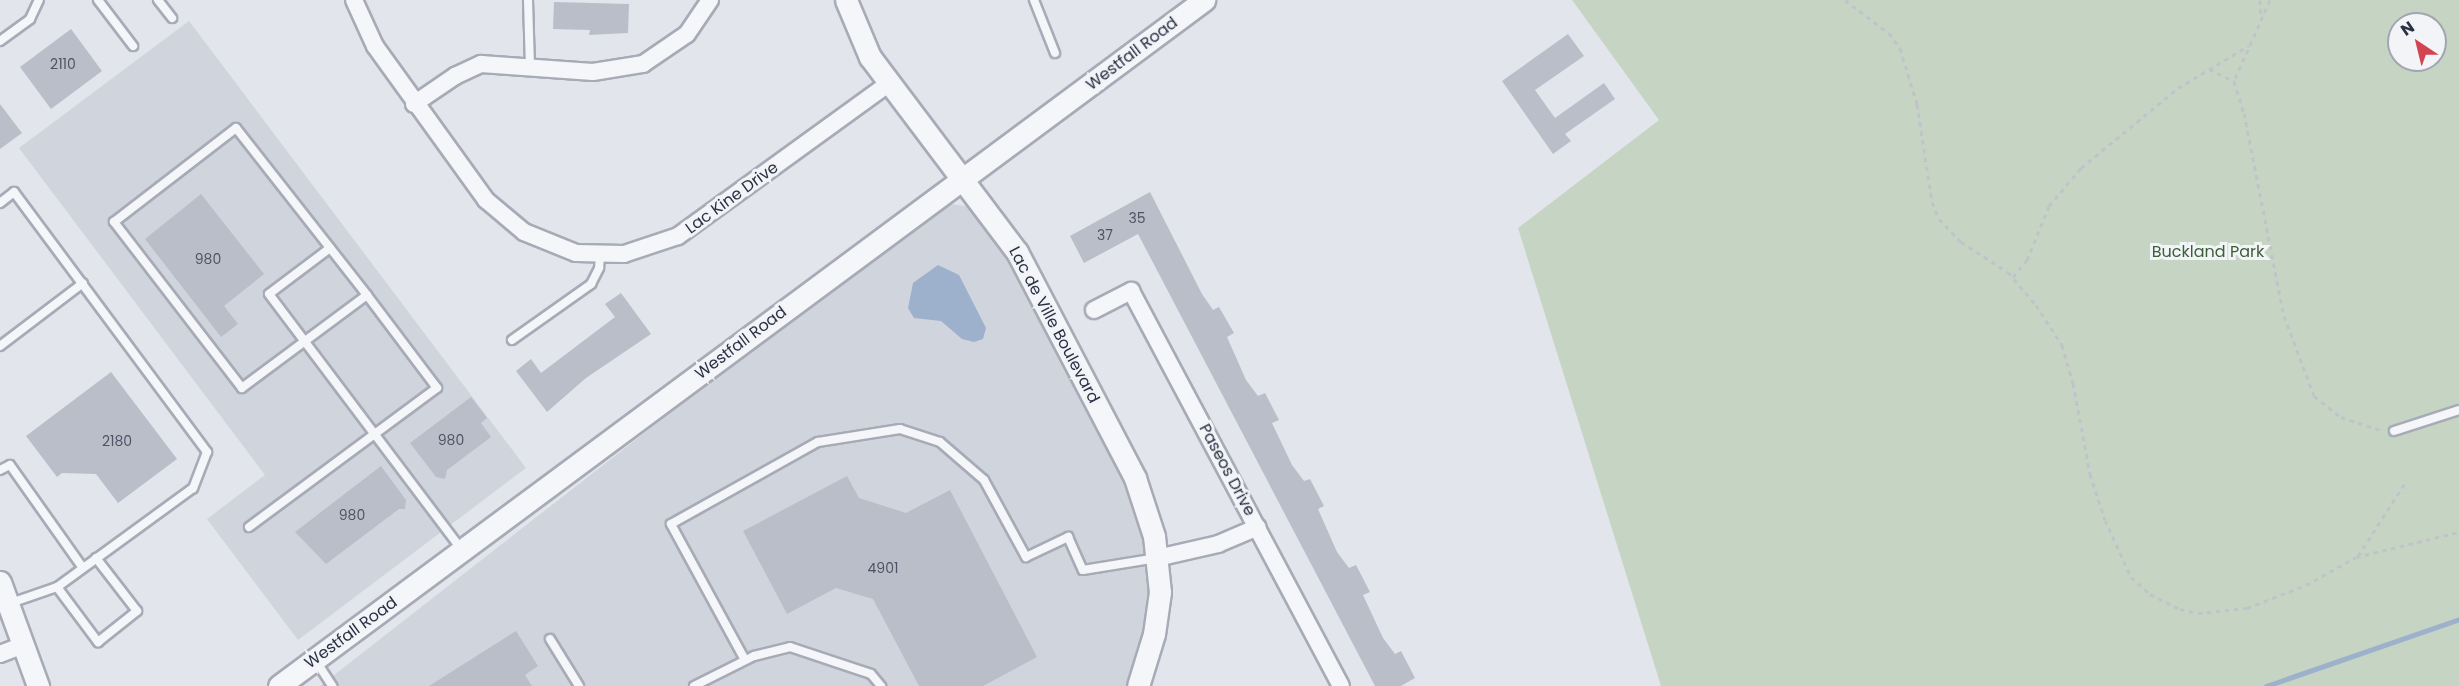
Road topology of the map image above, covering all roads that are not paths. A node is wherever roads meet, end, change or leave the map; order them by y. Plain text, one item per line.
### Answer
1 (39, 0) edge
2 (98, 0) edge
3 (158, 0) edge
4 (354, 0) edge
5 (528, 0) edge
6 (710, 0) edge
7 (846, 0) edge
8 (1034, 0) edge
9 (1204, 0) edge
10 (172, 18) dead end
11 (0, 41) edge
12 (133, 46) dead end
13 (1055, 53) dead end
14 (530, 67) junction
15 (889, 83) junction
16 (414, 104) junction
17 (962, 178) junction
18 (0, 203) edge
19 (330, 248) junction
20 (600, 255) junction
21 (83, 283) junction
22 (367, 295) junction
23 (1095, 310) dead end
24 (512, 340) dead end
25 (305, 342) junction
26 (0, 346) edge
27 (2459, 410) edge
28 (2393, 432) road end
29 (375, 434) junction
30 (0, 470) edge
31 (249, 527) dead end
32 (1258, 527) junction
33 (463, 551) junction
34 (96, 558) junction
35 (1157, 558) junction
36 (83, 568) junction
37 (0, 582) edge
38 (57, 587) junction
39 (8, 604) junction
40 (550, 639) dead end
41 (23, 645) junction
42 (0, 654) edge
43 (315, 659) junction
44 (745, 660) junction
45 (38, 686) edge
46 (279, 686) edge
47 (332, 686) edge
48 (579, 686) edge
49 (694, 686) edge
50 (881, 686) edge
51 (1138, 686) edge
52 (1341, 686) edge

1 - 11 lane
2 - 12 lane
3 - 10 lane
4 - 16 street, Lac Kine Drive
5 - 14 lane
6 - 14 street
7 - 15 street, Lac de Ville Boulevard
8 - 13 lane
9 - 17 street, Westfall Road
14 - 16 street
15 - 17 street, Lac de Ville Boulevard
15 - 20 street, Lac Kine Drive
16 - 20 street, Lac Kine Drive
17 - 33 street, Westfall Road
17 - 35 street, Lac de Ville Boulevard
18 - 21 lane
19 - 22 lane
19 - 25 lane
19 - 25 lane
20 - 24 lane
21 - 26 lane
21 - 34 lane
22 - 25 lane
22 - 29 lane
23 - 32 street, Paseos Drive
25 - 29 lane
27 - 28 lane
29 - 31 lane
29 - 33 lane
30 - 36 lane
32 - 35 street
32 - 52 street, Paseos Drive
33 - 43 street, Westfall Road
34 - 36 lane
34 - 38 lane
35 - 44 lane
35 - 51 street, Lac de Ville Boulevard
36 - 38 lane
37 - 39 street
38 - 39 lane
39 - 41 street
40 - 48 lane
41 - 42 street
41 - 45 street
43 - 46 street, Westfall Road
43 - 47 lane
44 - 49 lane
44 - 50 lane

